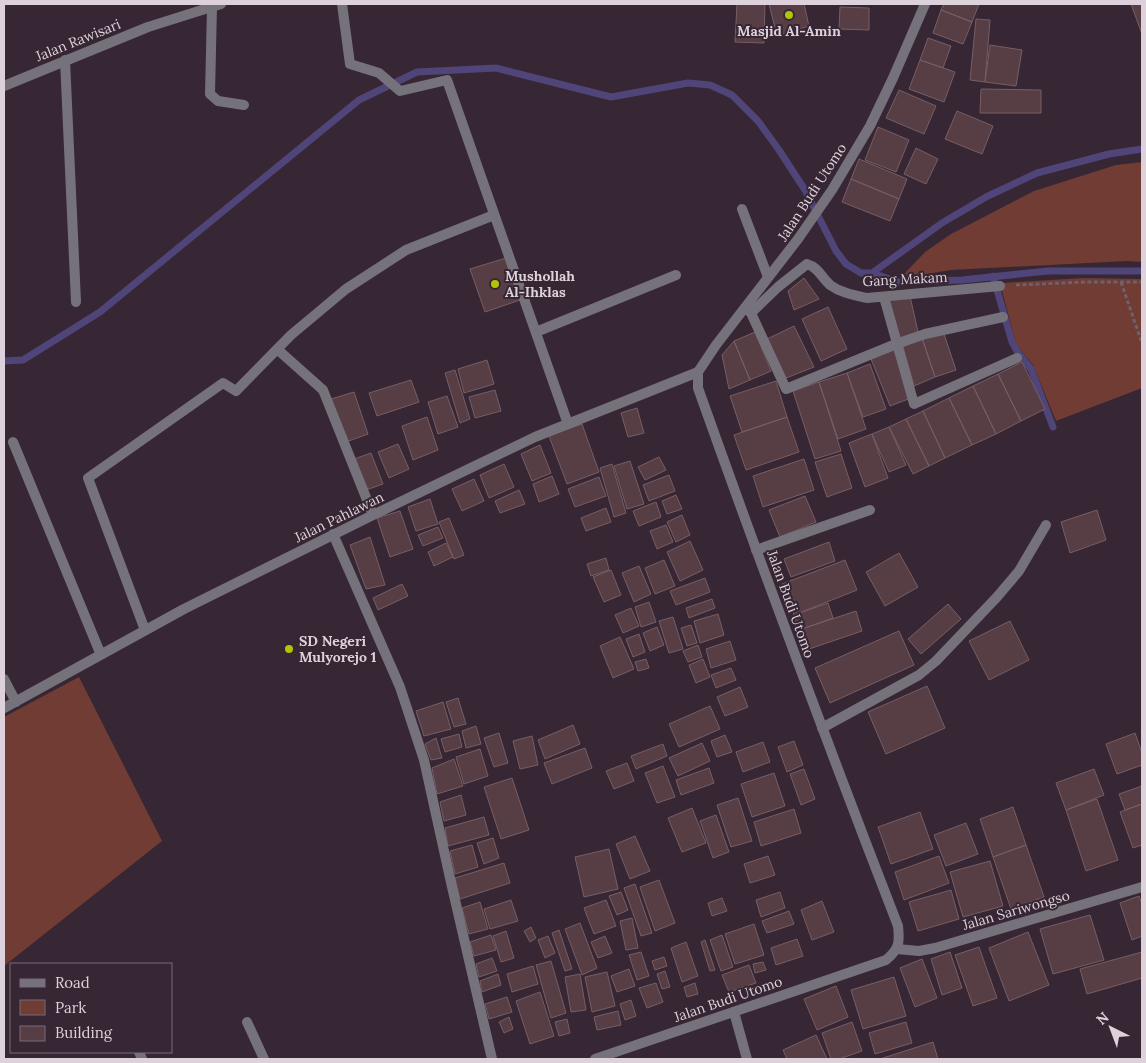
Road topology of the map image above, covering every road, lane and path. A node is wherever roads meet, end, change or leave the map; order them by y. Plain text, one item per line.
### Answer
1 (342, 4) edge
2 (925, 4) edge
3 (216, 5) edge
4 (65, 60) junction
5 (4, 86) edge
6 (244, 105) dead end
7 (742, 209) dead end
8 (494, 215) junction
9 (676, 275) dead end
10 (768, 277) junction
11 (1121, 282) junction
12 (1142, 282) edge
13 (997, 286) joint
14 (884, 297) junction
15 (76, 302) dead end
16 (748, 310) junction
17 (1003, 317) dead end
18 (536, 332) junction
19 (1142, 343) edge
20 (896, 344) junction
21 (277, 350) junction
22 (1017, 358) dead end
23 (698, 372) junction
24 (568, 424) junction
25 (13, 442) dead end
26 (870, 510) dead end
27 (373, 515) junction
28 (1046, 525) dead end
29 (334, 534) junction
30 (756, 550) junction
31 (145, 630) junction
32 (101, 655) junction
33 (4, 679) edge
34 (16, 702) junction
35 (4, 708) edge
36 (822, 728) junction
37 (1142, 887) edge
38 (897, 949) junction
39 (734, 1012) junction
40 (247, 1022) dead end
41 (264, 1059) edge
42 (492, 1059) edge
43 (595, 1059) edge
44 (747, 1059) edge

1 - 8 street
2 - 10 street, Jalan Budi Utomo
3 - 4 street, Jalan Rawisari
3 - 6 street
4 - 5 street, Jalan Rawisari
4 - 15 street
7 - 10 street
8 - 18 street
8 - 21 street
9 - 18 street
10 - 16 street, Jalan Budi Utomo
11 - 12 path
11 - 13 path
11 - 19 path
13 - 14 street, Gang Makam
14 - 16 street, Gang Makam
14 - 20 street
16 - 20 street
16 - 23 street, Jalan Budi Utomo
17 - 20 street
18 - 24 street
20 - 22 street
21 - 27 street
21 - 31 street
23 - 24 street, Jalan Pahlawan
23 - 30 street, Jalan Budi Utomo
24 - 27 street, Jalan Pahlawan
25 - 32 street
26 - 30 street
27 - 29 street, Jalan Pahlawan
28 - 36 street
29 - 31 street, Jalan Pahlawan
29 - 42 street
30 - 36 street, Jalan Budi Utomo
31 - 32 street, Jalan Pahlawan
32 - 34 street, Jalan Pahlawan
33 - 34 street
34 - 35 street, Jalan Pahlawan
36 - 38 street, Jalan Budi Utomo
37 - 38 street, Jalan Sariwongso
38 - 39 street, Jalan Budi Utomo
39 - 43 street, Jalan Budi Utomo
39 - 44 street
40 - 41 street

